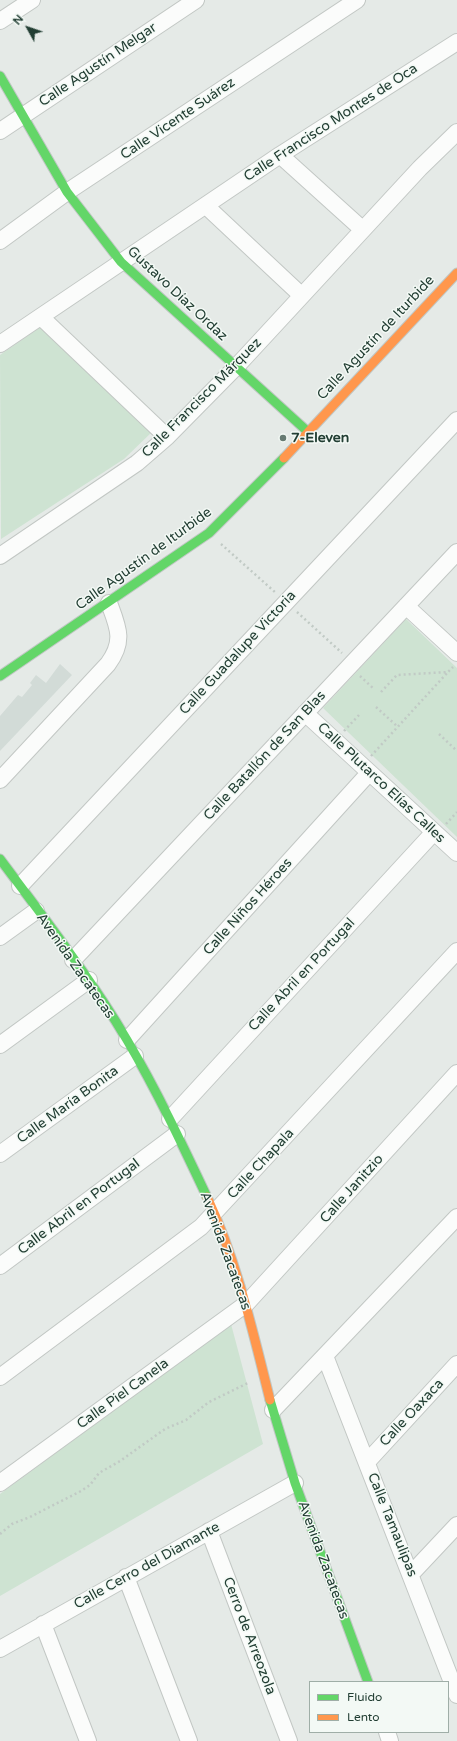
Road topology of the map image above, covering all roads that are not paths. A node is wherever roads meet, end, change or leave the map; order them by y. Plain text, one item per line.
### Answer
1 (32, 0) edge
2 (196, 0) edge
3 (357, 0) edge
4 (0, 21) edge
5 (457, 42) edge
6 (0, 76) edge
7 (22, 116) junction
8 (0, 131) edge
9 (457, 132) edge
10 (280, 155) junction
11 (67, 192) junction
12 (206, 206) junction
13 (362, 229) junction
14 (0, 241) edge
15 (121, 262) junction
16 (457, 274) edge
17 (301, 295) junction
18 (41, 317) junction
19 (0, 344) edge
20 (236, 367) junction
21 (457, 420) edge
22 (307, 431) junction
23 (167, 438) junction
24 (457, 552) edge
25 (1, 553) edge
26 (109, 603) junction
27 (406, 606) junction
28 (457, 653) edge
29 (0, 676) edge
30 (305, 713) junction
31 (369, 773) junction
32 (0, 780) edge
33 (439, 829) junction
34 (457, 853) edge
35 (0, 859) edge
36 (20, 886) junction
37 (36, 911) junction
38 (0, 937) edge
39 (457, 951) edge
40 (73, 960) junction
41 (88, 980) junction
42 (127, 1040) junction
43 (0, 1045) edge
44 (135, 1056) junction
45 (457, 1073) edge
46 (170, 1119) junction
47 (177, 1134) junction
48 (0, 1154) edge
49 (215, 1214) junction
50 (457, 1217) edge
51 (0, 1266) edge
52 (246, 1304) junction
53 (325, 1356) junction
54 (457, 1364) edge
55 (0, 1377) edge
56 (273, 1410) junction
57 (367, 1462) junction
58 (0, 1483) edge
59 (295, 1484) junction
60 (457, 1525) edge
61 (209, 1531) junction
62 (412, 1574) junction
63 (126, 1577) junction
64 (43, 1624) junction
65 (0, 1649) edge
66 (368, 1681) edge
67 (457, 1694) edge
68 (88, 1741) edge
69 (188, 1741) edge
70 (288, 1741) edge

1 - 4 street
2 - 7 street, Calle Agustín Melgar
3 - 11 street, Calle Vicente Suárez
5 - 10 street, Calle Francisco Montes de Oca
6 - 7 street, Gustavo Díaz Ordaz
7 - 8 street, Calle Agustín Melgar
7 - 11 street, Gustavo Díaz Ordaz
9 - 13 street, Calle Francisco Márquez
10 - 12 street, Calle Francisco Montes de Oca
10 - 13 street
11 - 14 street, Calle Vicente Suárez
11 - 15 street, Gustavo Díaz Ordaz
12 - 15 street, Calle Francisco Montes de Oca
12 - 17 street
13 - 17 street, Calle Francisco Márquez
15 - 18 street, Calle Francisco Montes de Oca
15 - 20 street, Gustavo Díaz Ordaz
16 - 22 street, Calle Agustín de Iturbide
17 - 20 street, Calle Francisco Márquez
18 - 19 street, Calle Francisco Montes de Oca
18 - 23 street
20 - 22 street, Gustavo Díaz Ordaz
20 - 23 street, Calle Francisco Márquez
21 - 36 street, Calle Guadalupe Victoria
22 - 26 street, Calle Agustín de Iturbide
23 - 25 street, Calle Francisco Márquez
24 - 27 street, Calle Batallón de San Blas
26 - 29 street, Calle Agustín de Iturbide
26 - 32 street
27 - 28 street
27 - 30 street, Calle Batallón de San Blas
30 - 31 street, Calle Plutarco Elías Calles
30 - 40 street, Calle Batallón de San Blas
31 - 33 street, Calle Plutarco Elías Calles
31 - 42 street, Calle Niños Héroes
33 - 34 street, Calle Plutarco Elías Calles
33 - 46 street, Calle Abril en Portugal
35 - 36 street, Avenida Zacatecas
36 - 37 street, Avenida Zacatecas
37 - 38 street
37 - 40 street, Avenida Zacatecas
39 - 49 street, Calle Chapala
40 - 41 street, Avenida Zacatecas
41 - 42 street, Avenida Zacatecas
41 - 43 street
42 - 44 street, Avenida Zacatecas
44 - 46 street, Avenida Zacatecas
44 - 48 street, Calle María Bonita
45 - 52 street, Calle Janitzio
46 - 47 street, Avenida Zacatecas
47 - 49 street, Avenida Zacatecas
47 - 51 street, Calle Abril en Portugal
49 - 52 street, Avenida Zacatecas
49 - 55 street, Calle Chapala
50 - 53 street
52 - 56 street, Avenida Zacatecas
52 - 58 street, Calle Piel Canela
53 - 56 street
53 - 57 street, Calle Tamaulipas
54 - 57 street, Calle Oaxaca
56 - 59 street, Avenida Zacatecas
57 - 62 street, Calle Tamaulipas
59 - 61 street, Calle Cerro del Diamante
59 - 66 street, Avenida Zacatecas
60 - 62 street
61 - 63 street, Calle Cerro del Diamante
61 - 70 street, Cerro de Arreozola
62 - 67 street, Calle Tamaulipas
63 - 64 street, Calle Cerro del Diamante
63 - 69 street
64 - 65 street, Calle Cerro del Diamante
64 - 68 street

